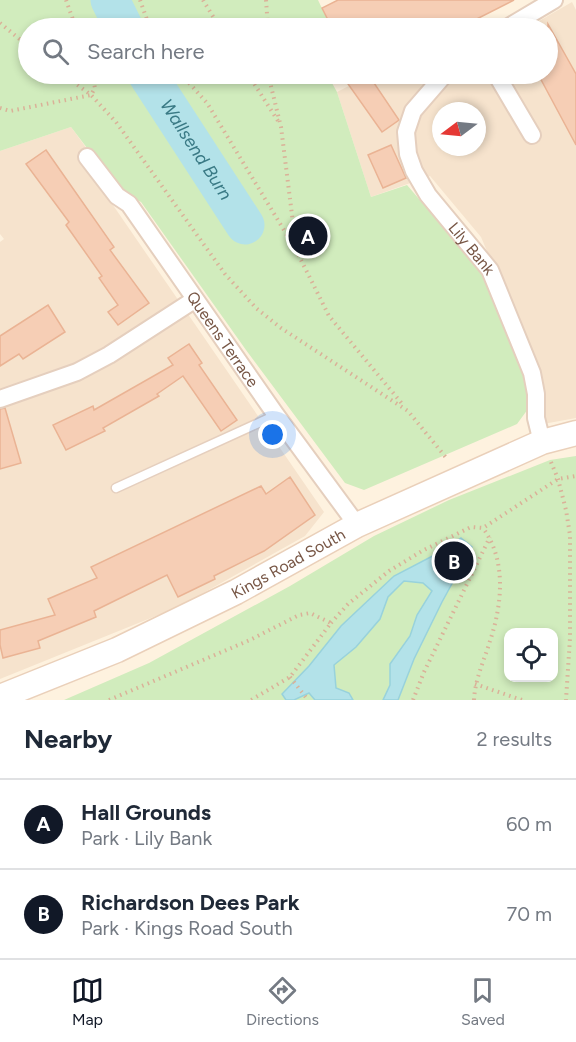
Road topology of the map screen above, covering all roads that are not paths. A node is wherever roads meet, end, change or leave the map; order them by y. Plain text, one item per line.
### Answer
1 (554, 0) edge
2 (524, 18) edge
3 (436, 84) edge
4 (502, 84) edge
5 (532, 135) dead end
6 (87, 157) dead end
7 (194, 300) junction
8 (0, 399) edge
9 (276, 415) junction
10 (576, 433) edge
11 (542, 442) junction
12 (116, 488) dead end
13 (357, 525) junction
14 (0, 697) edge

1 - 2 street
3 - 11 street, Lily Bank
4 - 5 street
6 - 7 street, Queens Terrace
7 - 8 street
7 - 9 street, Queens Terrace
9 - 12 lane
9 - 13 street, Queens Terrace
10 - 11 street, Kings Road South
11 - 13 street, Kings Road South
13 - 14 street, Kings Road South

